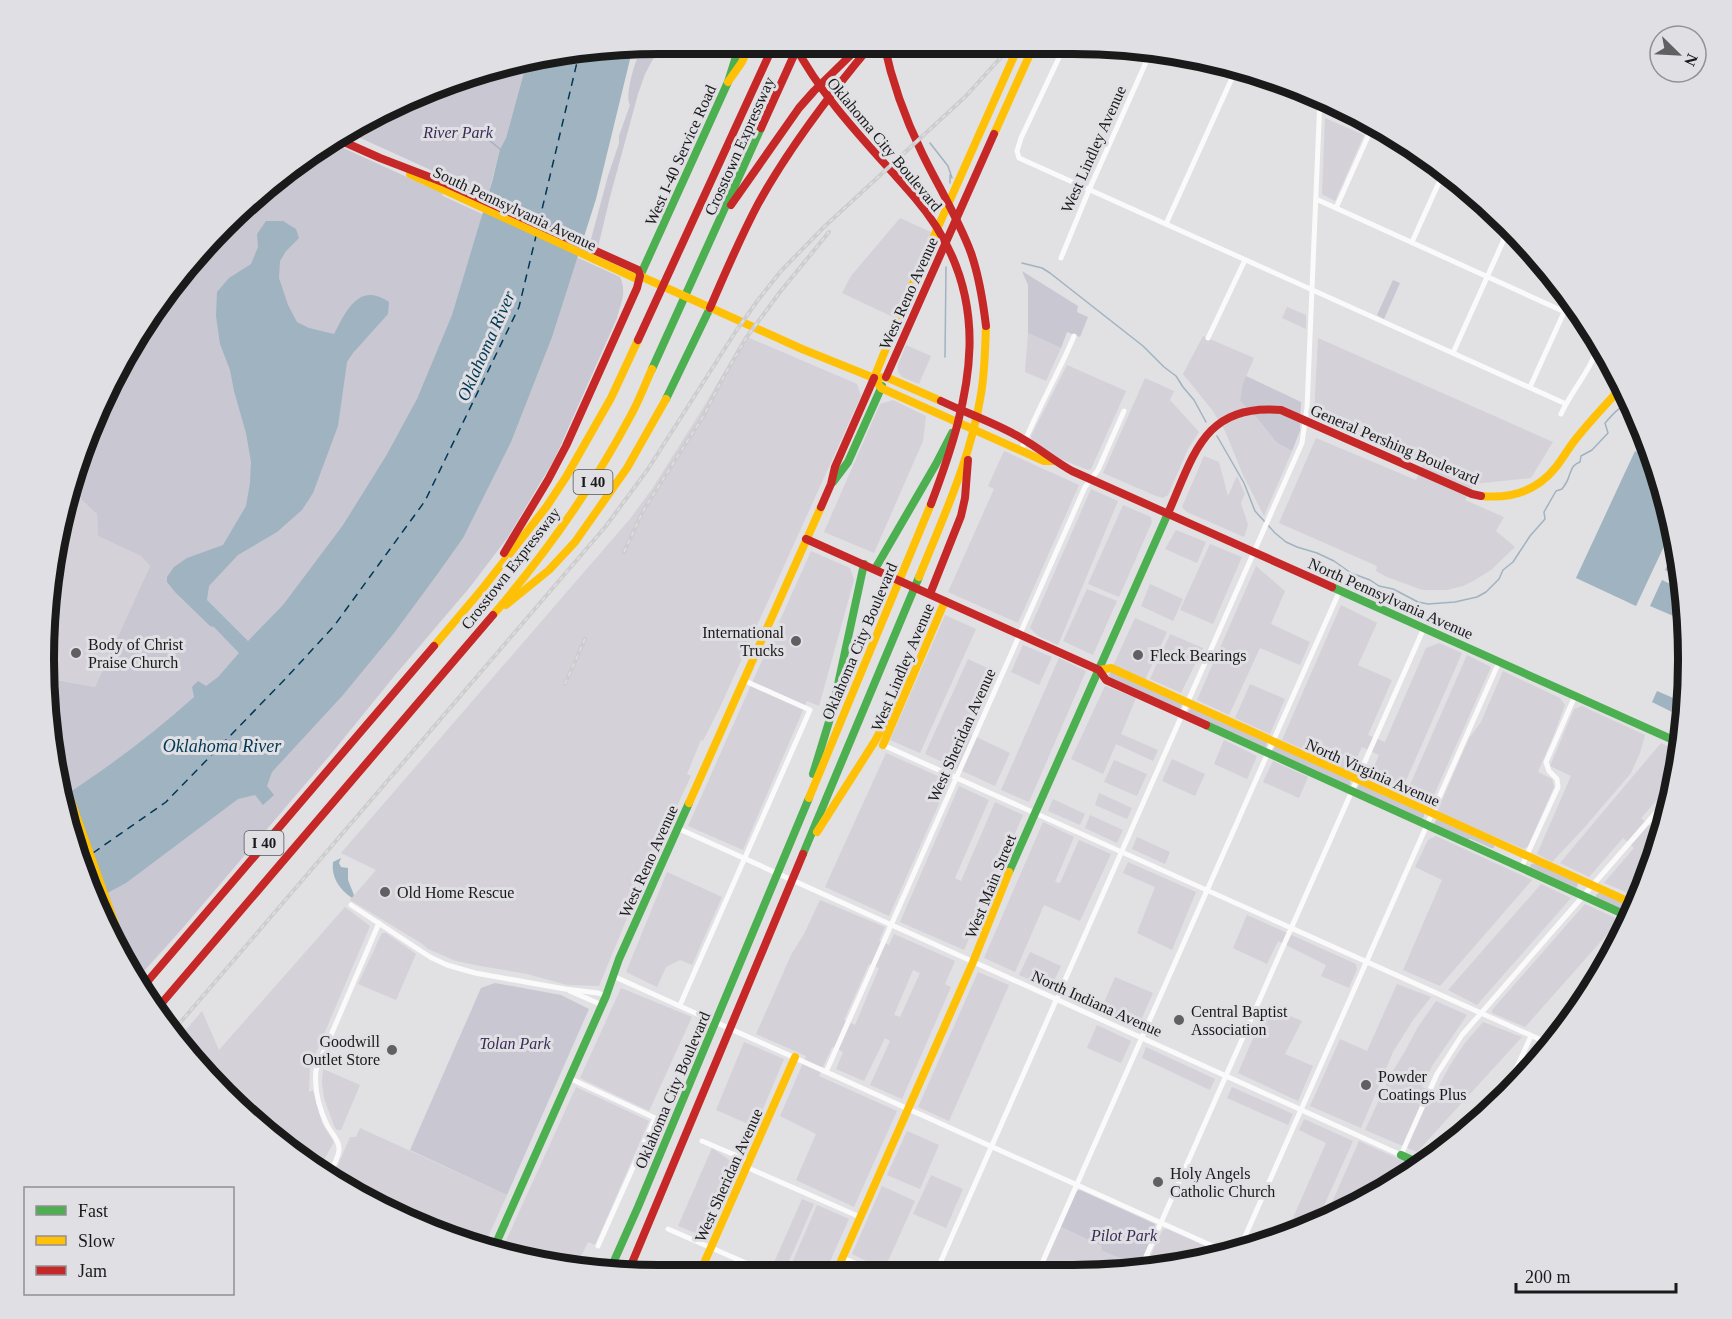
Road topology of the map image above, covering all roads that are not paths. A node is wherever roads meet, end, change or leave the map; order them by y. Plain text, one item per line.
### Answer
1 (737, 54) edge
2 (746, 54) edge
3 (769, 54) edge
4 (795, 54) edge
5 (799, 54) edge
6 (852, 54) edge
7 (864, 54) edge
8 (886, 54) edge
9 (1015, 54) edge
10 (1030, 54) edge
11 (1061, 54) edge
12 (1148, 59) edge
13 (1233, 76) edge
14 (728, 82) junction
15 (1320, 107) edge
16 (1370, 132) edge
17 (345, 142) edge
18 (1441, 179) edge
19 (1089, 190) junction
20 (1316, 199) junction
21 (1336, 208) junction
22 (720, 220) junction
23 (1166, 225) junction
24 (1506, 236) edge
25 (1412, 242) junction
26 (925, 256) junction
27 (1061, 258) dead end
28 (1245, 260) junction
29 (937, 262) junction
30 (640, 276) junction
31 (1488, 277) junction
32 (1312, 290) junction
33 (710, 308) junction
34 (1565, 308) edge
35 (1564, 312) junction
36 (1570, 315) edge
37 (1074, 336) dead end
38 (1208, 338) dead end
39 (1453, 353) junction
40 (1595, 355) edge
41 (886, 376) junction
42 (874, 378) junction
43 (1530, 387) junction
44 (881, 388) junction
45 (1616, 393) edge
46 (931, 397) junction
47 (1566, 404) junction
48 (931, 411) junction
49 (1124, 411) dead end
50 (1561, 414) dead end
51 (1306, 421) junction
52 (1000, 428) junction
53 (990, 437) junction
54 (950, 441) junction
55 (1025, 441) junction
56 (969, 449) junction
57 (1021, 451) junction
58 (1053, 461) junction
59 (1091, 479) junction
60 (831, 484) junction
61 (1168, 513) junction
62 (806, 539) junction
63 (1254, 552) junction
64 (864, 564) junction
65 (875, 569) junction
66 (483, 588) junction
67 (1340, 590) junction
68 (930, 594) junction
69 (945, 601) junction
70 (486, 622) junction
71 (1424, 628) junction
72 (1020, 634) junction
73 (1499, 662) junction
74 (1098, 670) junction
75 (911, 679) junction
76 (743, 680) junction
77 (1575, 696) junction
78 (1188, 703) junction
79 (1183, 715) junction
80 (1673, 740) edge
81 (1273, 741) junction
82 (883, 745) joint
83 (1267, 753) junction
84 (957, 778) junction
85 (1358, 780) junction
86 (1353, 792) junction
87 (1659, 808) edge
88 (73, 809) edge
89 (1036, 813) junction
90 (1432, 813) junction
91 (1427, 825) junction
92 (678, 828) junction
93 (792, 837) junction
94 (1500, 844) junction
95 (1122, 852) junction
96 (803, 855) junction
97 (1495, 856) junction
98 (1527, 856) junction
99 (745, 859) junction
100 (1521, 868) junction
101 (1592, 885) junction
102 (1207, 890) junction
103 (1583, 896) junction
104 (1627, 901) edge
105 (351, 905) dead end
106 (1622, 913) edge
107 (379, 923) junction
108 (115, 926) edge
109 (891, 926) junction
110 (1292, 928) junction
111 (1367, 961) junction
112 (973, 962) junction
113 (613, 976) junction
114 (147, 982) edge
115 (565, 989) junction
116 (606, 996) junction
117 (1057, 1000) junction
118 (161, 1003) edge
119 (602, 1005) junction
120 (680, 1005) junction
121 (1480, 1013) junction
122 (1531, 1036) junction
123 (1142, 1038) junction
124 (1543, 1041) edge
125 (795, 1058) junction
126 (826, 1072) junction
127 (1514, 1075) edge
128 (1226, 1076) junction
129 (569, 1078) junction
130 (909, 1109) junction
131 (1302, 1110) junction
132 (702, 1141) dead end
133 (991, 1147) junction
134 (1401, 1155) junction
135 (1413, 1160) edge
136 (748, 1164) junction
137 (332, 1168) edge
138 (1077, 1185) junction
139 (860, 1217) junction
140 (1161, 1223) junction
141 (668, 1229) dead end
142 (1244, 1240) edge
143 (496, 1242) edge
144 (598, 1246) dead end
145 (711, 1247) junction
146 (1215, 1247) edge
147 (843, 1258) junction
148 (1144, 1261) edge
149 (613, 1263) edge
150 (631, 1264) edge
151 (702, 1265) edge
152 (751, 1265) edge
153 (840, 1265) edge
154 (859, 1265) edge
155 (939, 1265) edge
156 (1041, 1265) edge

1 - 14 main road, West I-40 Service Road
2 - 14 main road
3 - 66 main road, Crosstown Expressway / I 40
4 - 22 main road, Crosstown Expressway / I 40
5 - 54 main road, Oklahoma City Boulevard
6 - 22 main road
7 - 33 main road
8 - 56 main road, Oklahoma City Boulevard
9 - 26 main road, West Reno Avenue
10 - 29 main road, West Reno Avenue
11 - 19 street
12 - 19 street, West Lindley Avenue
13 - 23 street
14 - 30 main road, West I-40 Service Road
15 - 20 street
16 - 21 street
17 - 30 main road, South Pennsylvania Avenue
18 - 25 street
19 - 23 street
19 - 27 street, West Lindley Avenue
20 - 21 street
20 - 32 street
21 - 25 street
22 - 70 main road, Crosstown Expressway / I 40
23 - 28 street
24 - 31 street
25 - 31 street
26 - 29 main road
26 - 42 main road, West Reno Avenue
28 - 32 street
28 - 38 street
29 - 41 main road, West Reno Avenue
30 - 33 main road, South Pennsylvania Avenue
30 - 66 main road, West I-40 Service Road
31 - 35 street
31 - 39 street
32 - 39 street
32 - 51 street
33 - 42 main road, South Pennsylvania Avenue
33 - 70 main road
34 - 35 street
35 - 36 street
35 - 43 street
37 - 55 street
39 - 43 street
40 - 47 street
41 - 42 main road
41 - 44 main road, West Reno Avenue
41 - 46 main road
42 - 44 main road
42 - 60 main road, West Reno Avenue
43 - 47 street
44 - 48 main road
44 - 60 main road, West Reno Avenue
45 - 51 main road, General Pershing Boulevard
46 - 48 main road
46 - 52 main road
47 - 50 street
48 - 53 main road
49 - 59 street, West Sheridan Avenue
51 - 61 main road, General Pershing Boulevard
51 - 63 street
52 - 53 main road
52 - 55 main road
53 - 57 main road
54 - 65 main road
54 - 93 main road, Oklahoma City Boulevard
55 - 57 street
55 - 58 main road
56 - 68 main road
56 - 96 main road, Oklahoma City Boulevard
57 - 58 main road
58 - 59 main road
59 - 61 main road, North Pennsylvania Avenue
59 - 72 street, West Sheridan Avenue
60 - 62 main road, West Reno Avenue
61 - 63 main road, North Pennsylvania Avenue
61 - 74 main road, West Main Street
62 - 64 main road, North Virginia Avenue
62 - 76 main road, West Reno Avenue
63 - 67 main road, North Pennsylvania Avenue
63 - 78 street
64 - 65 main road, North Virginia Avenue
64 - 93 main road
65 - 68 main road, North Virginia Avenue
66 - 114 main road, Crosstown Expressway / I 40
67 - 71 main road, North Pennsylvania Avenue
67 - 81 street
68 - 69 main road, North Virginia Avenue
69 - 72 main road, North Virginia Avenue
69 - 75 main road, West Lindley Avenue
70 - 118 main road, Crosstown Expressway / I 40
71 - 73 main road, North Pennsylvania Avenue
71 - 85 street
72 - 74 main road, North Virginia Avenue
72 - 84 street, West Sheridan Avenue
73 - 77 main road, North Pennsylvania Avenue
73 - 90 street
74 - 78 main road, North Virginia Avenue
74 - 79 main road, North Virginia Avenue
74 - 89 main road, West Main Street
75 - 82 main road, West Lindley Avenue
75 - 96 main road
76 - 92 main road, West Reno Avenue
76 - 99 street
77 - 80 main road, North Pennsylvania Avenue
77 - 98 street
78 - 79 street
78 - 81 main road, North Virginia Avenue
79 - 83 main road, North Virginia Avenue
79 - 95 street
81 - 83 street
81 - 85 main road, North Virginia Avenue
82 - 84 street
83 - 86 main road, North Virginia Avenue
83 - 102 street
84 - 89 street
84 - 109 street, West Sheridan Avenue
85 - 86 street
85 - 90 main road, North Virginia Avenue
86 - 91 main road, North Virginia Avenue
86 - 110 street
87 - 101 street
88 - 108 main road
89 - 95 street
89 - 112 main road, West Main Street
90 - 91 street
90 - 94 main road, North Virginia Avenue
91 - 97 main road, North Virginia Avenue
91 - 111 street
92 - 99 street, North Indiana Avenue
92 - 113 main road, West Reno Avenue
93 - 149 main road, Oklahoma City Boulevard
94 - 97 main road
94 - 98 main road, North Virginia Avenue
95 - 102 street
95 - 117 street
96 - 150 main road, Oklahoma City Boulevard
97 - 100 main road, North Virginia Avenue
98 - 100 street
98 - 101 main road, North Virginia Avenue
99 - 109 street, North Indiana Avenue
99 - 120 street
100 - 103 main road, North Virginia Avenue
101 - 103 street
101 - 104 main road, North Virginia Avenue
102 - 110 street
102 - 123 street
103 - 106 main road, North Virginia Avenue
103 - 121 street
105 - 107 street
107 - 115 street
107 - 137 street
109 - 112 street, North Indiana Avenue
109 - 126 street, West Sheridan Avenue
110 - 111 street
110 - 128 street
111 - 121 street
111 - 131 street
112 - 117 street, North Indiana Avenue
112 - 130 main road, West Main Street
113 - 116 main road, West Reno Avenue
113 - 120 street
115 - 116 street
115 - 119 street
116 - 119 main road, West Reno Avenue
117 - 123 street, North Indiana Avenue
117 - 133 street
119 - 129 main road, West Reno Avenue
120 - 125 street
121 - 122 street
121 - 134 street
122 - 124 street
122 - 127 street
123 - 128 street, North Indiana Avenue
123 - 138 street
125 - 126 street
125 - 136 main road, West Sheridan Avenue
126 - 130 street
128 - 131 street, North Indiana Avenue
128 - 140 street
129 - 143 main road, West Reno Avenue
129 - 144 street
130 - 133 street
130 - 139 main road, West Main Street
131 - 134 street, North Indiana Avenue
131 - 142 street
132 - 136 street
133 - 138 street
133 - 155 street
134 - 135 main road, North Indiana Avenue
136 - 139 street
136 - 145 main road, West Sheridan Avenue
138 - 140 street
138 - 156 street
139 - 147 main road, West Main Street
140 - 146 street
140 - 148 street
141 - 145 street
145 - 151 main road, West Sheridan Avenue
145 - 152 street
147 - 153 main road, West Main Street
147 - 154 street

